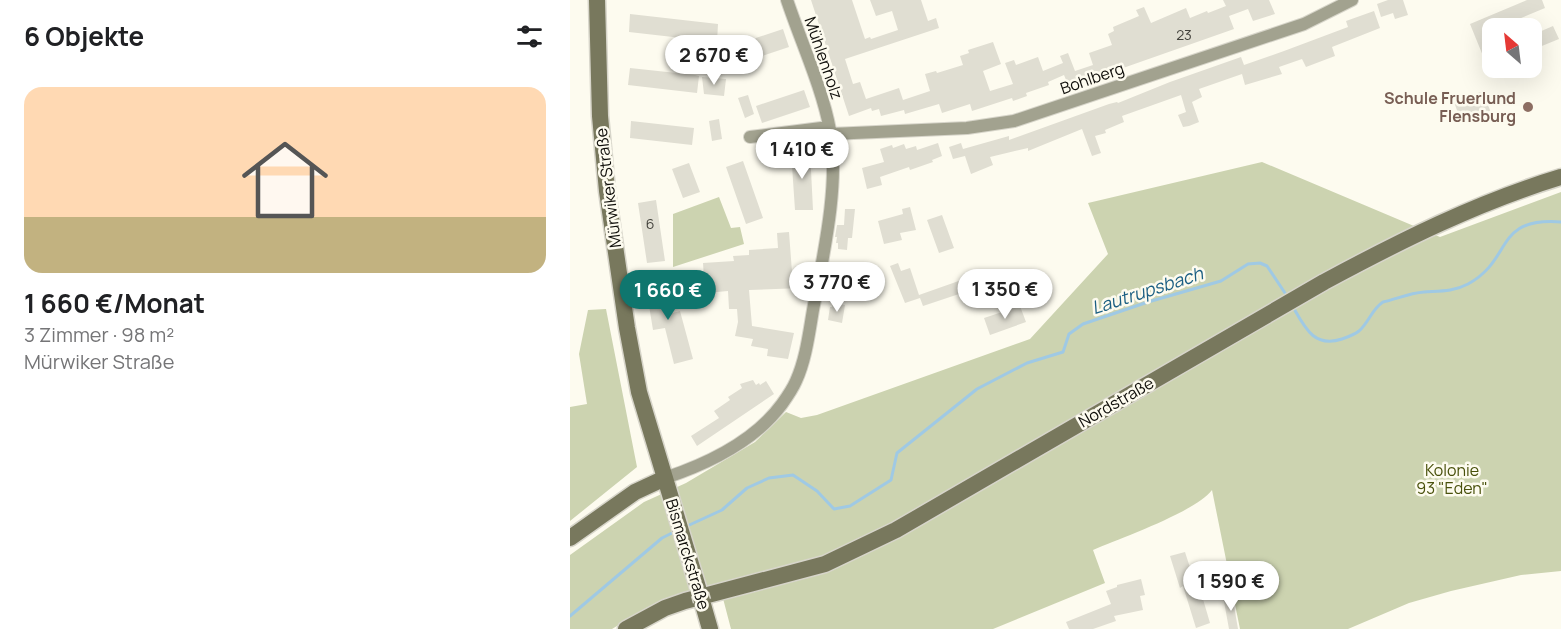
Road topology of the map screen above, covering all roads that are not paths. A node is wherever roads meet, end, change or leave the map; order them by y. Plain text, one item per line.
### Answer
1 (597, 0) edge
2 (788, 0) edge
3 (1352, 0) edge
4 (830, 131) junction
5 (750, 137) dead end
6 (1561, 177) edge
7 (665, 478) junction
8 (570, 538) edge
9 (626, 629) edge
10 (710, 629) edge

1 - 7 main road, Mürwiker Straße
2 - 4 street, Mühlenholz
3 - 4 street, Bohlberg
4 - 5 street
4 - 7 street, Mühlenholz
6 - 9 main road, Nordstraße
7 - 8 main road
7 - 10 main road, Bismarckstraße, bridge

